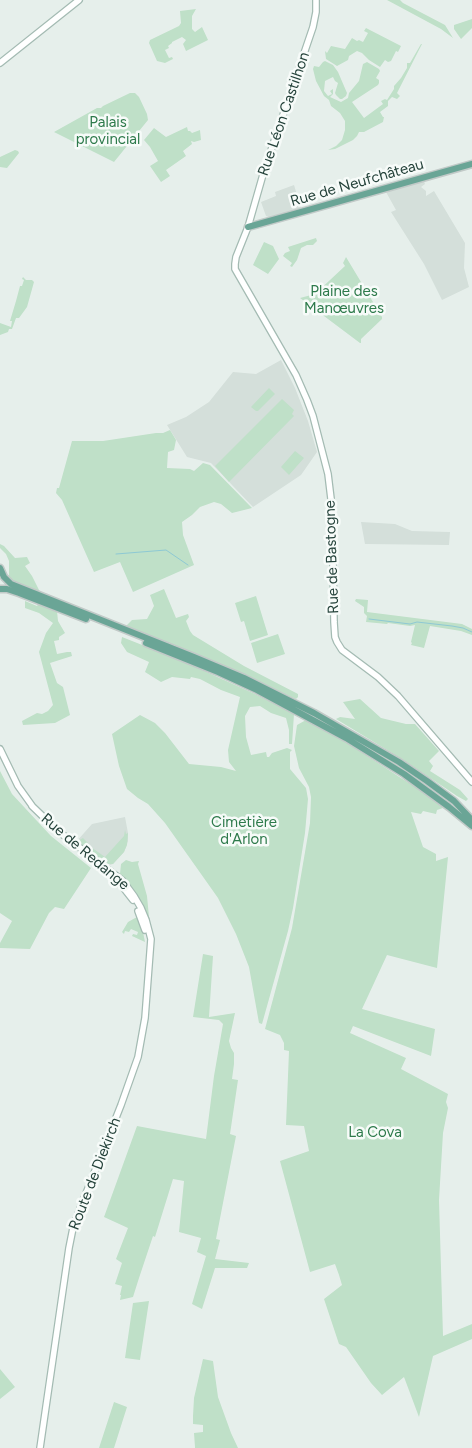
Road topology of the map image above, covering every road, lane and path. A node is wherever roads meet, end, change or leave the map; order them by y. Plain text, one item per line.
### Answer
1 (79, 0) edge
2 (316, 0) edge
3 (0, 63) edge
4 (472, 164) edge
5 (248, 227) junction
6 (235, 264) joint
7 (0, 568) edge
8 (4, 576) junction
9 (0, 588) edge
10 (38, 597) junction
11 (138, 637) junction
12 (0, 750) edge
13 (472, 782) edge
14 (472, 820) edge
15 (472, 826) edge
16 (149, 962) joint
17 (40, 1448) edge

1 - 3 main road
2 - 5 main road, Rue Léon Castilhon
4 - 5 main road, Rue de Neufchâteau
5 - 6 main road, Rue Léon Castilhon
6 - 13 main road, Rue de Bastogne
7 - 8 main road
8 - 9 main road
8 - 10 main road
9 - 10 main road
10 - 11 main road
11 - 14 main road
11 - 15 main road
12 - 16 main road, Rue de Redange
16 - 17 main road, Route de Diekirch

